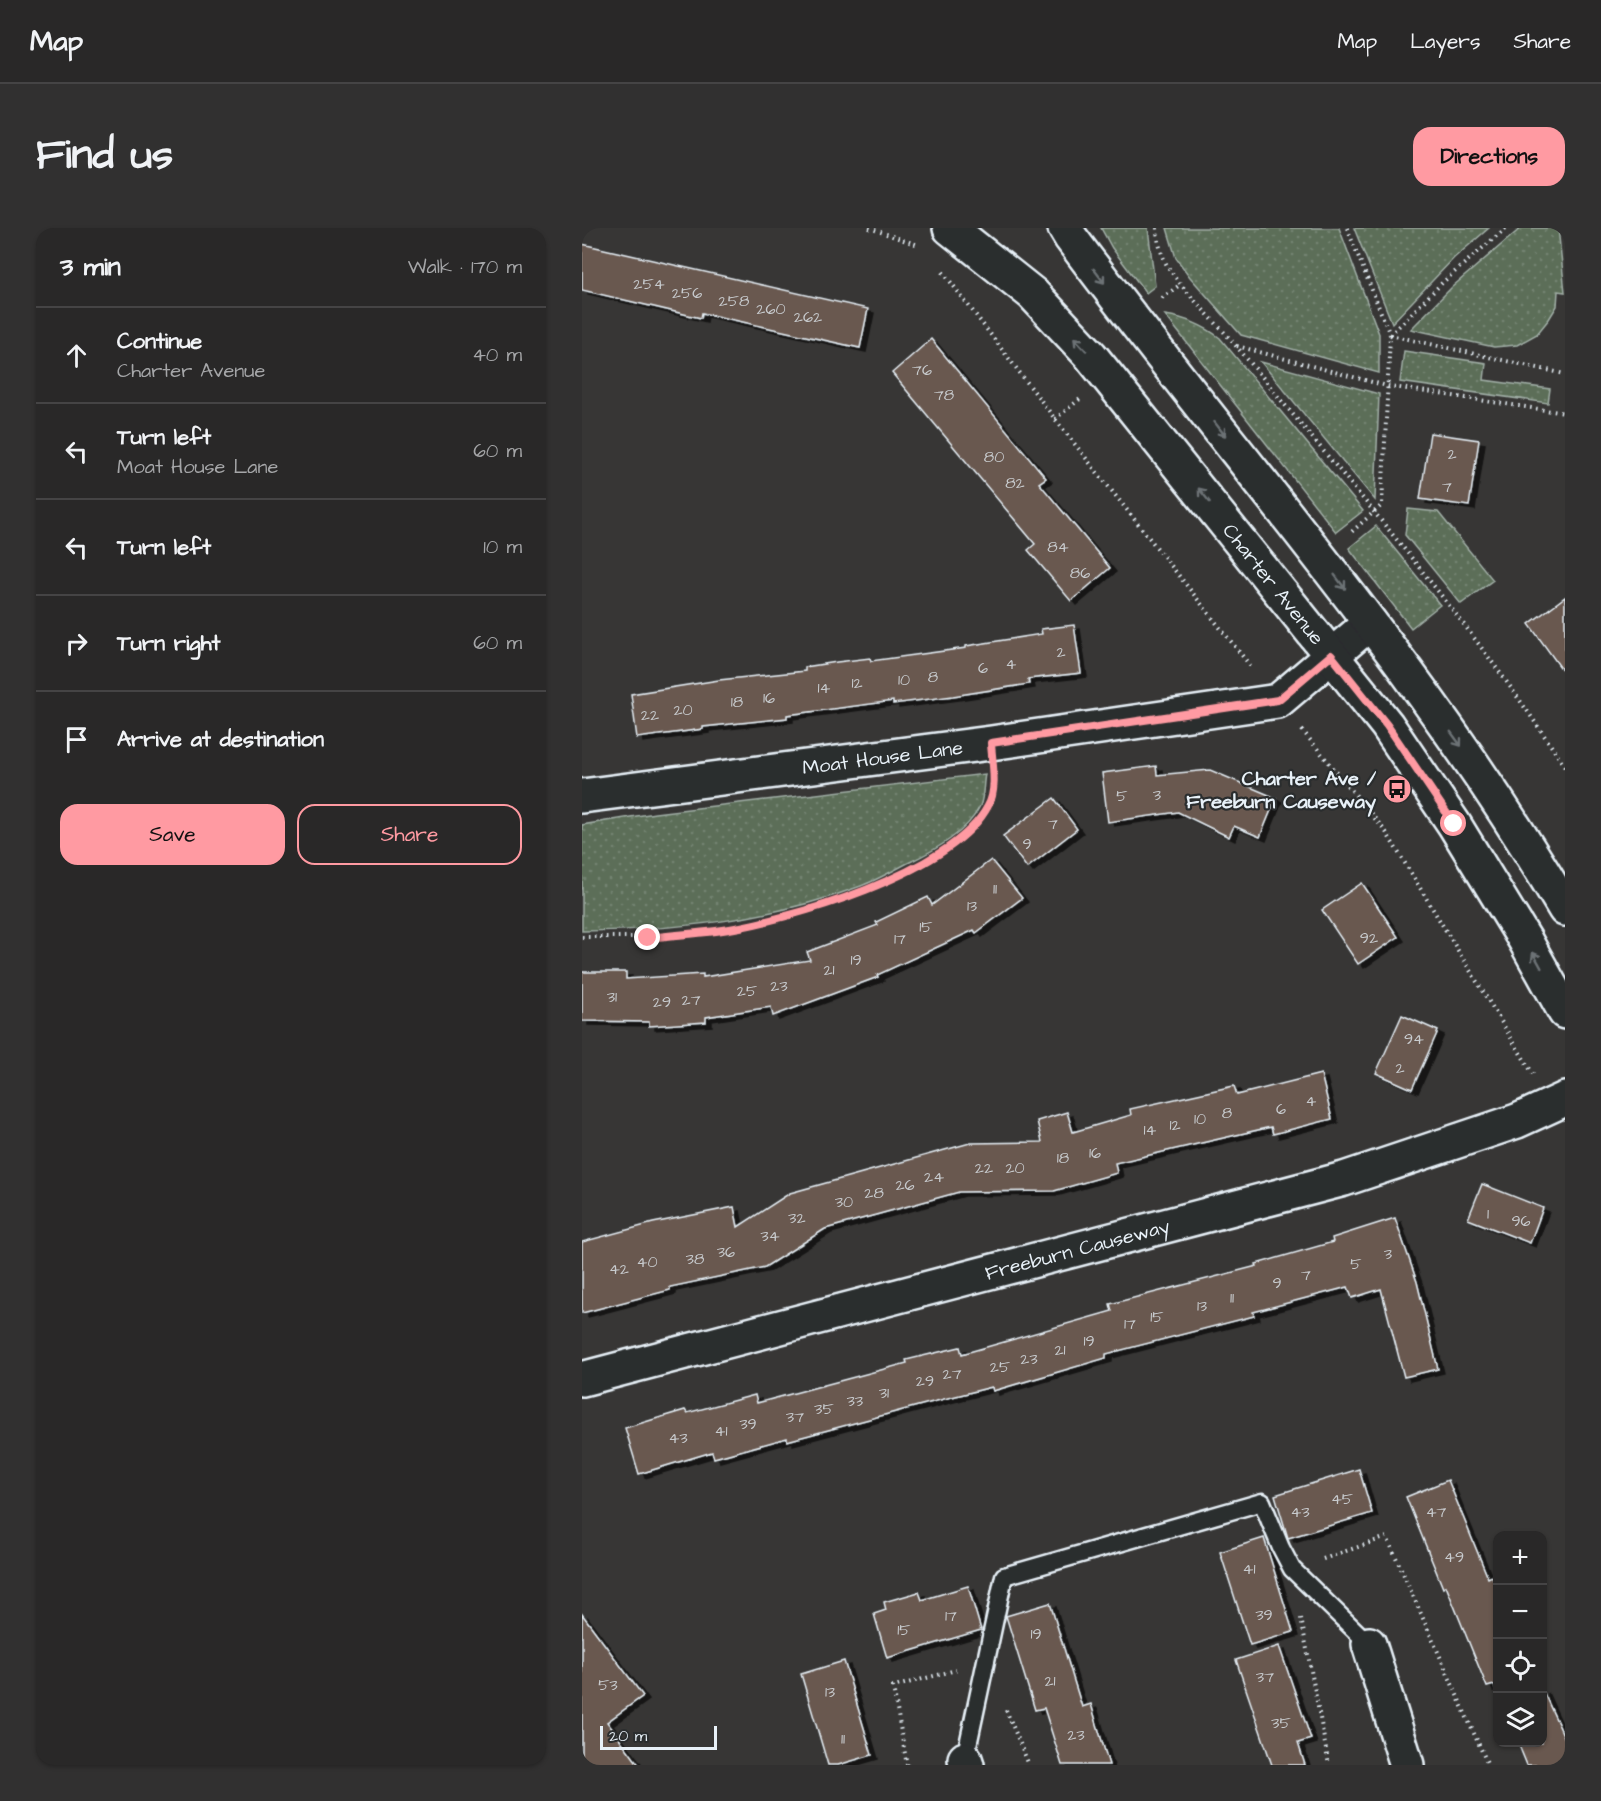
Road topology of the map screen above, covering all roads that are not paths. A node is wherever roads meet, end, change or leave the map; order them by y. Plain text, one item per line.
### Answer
1 (950, 228) edge
2 (1065, 228) edge
3 (1370, 623) junction
4 (1331, 655) junction
5 (582, 796) edge
6 (1565, 909) edge
7 (1565, 1012) edge
8 (1559, 1102) edge
9 (582, 1379) edge
10 (1370, 1644) joint
11 (966, 1762) edge
12 (1407, 1765) edge

4 -> 1 street, Charter Avenue
2 -> 3 street
3 - 4 street
3 -> 6 street
4 - 5 street, Moat House Lane
7 -> 4 street, Charter Avenue
8 - 9 street, Freeburn Causeway
10 - 11 lane
10 - 12 street

